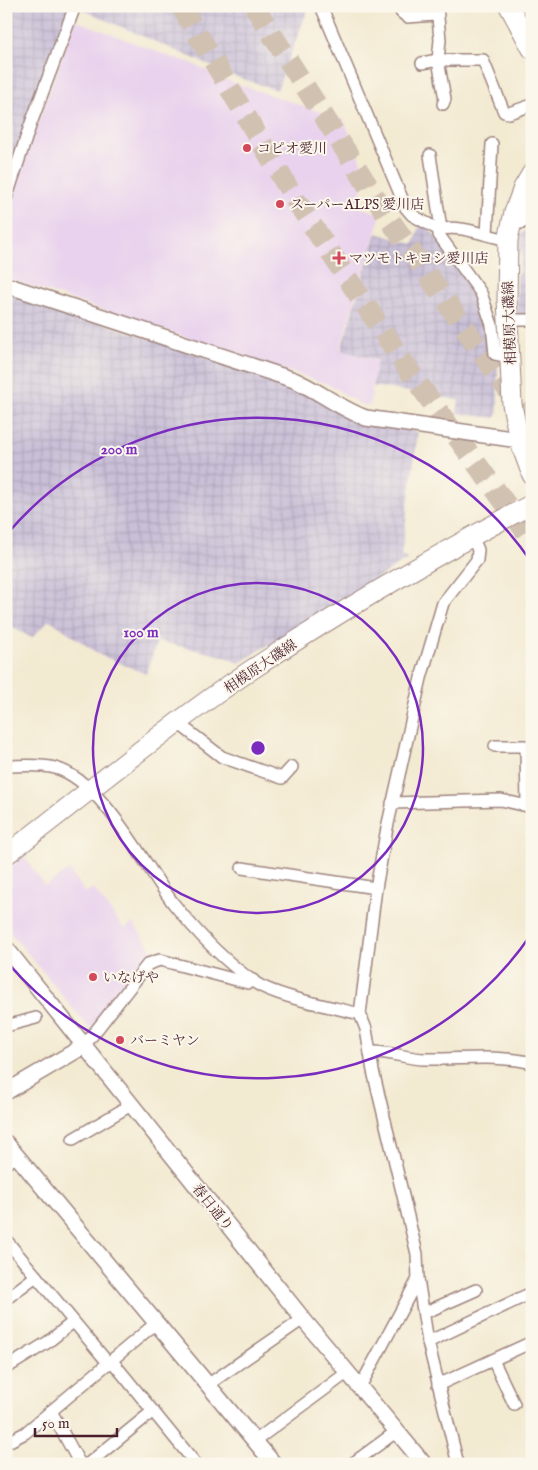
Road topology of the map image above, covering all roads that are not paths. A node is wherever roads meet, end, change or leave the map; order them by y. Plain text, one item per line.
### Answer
1 (75, 6) edge
2 (321, 6) edge
3 (401, 6) edge
4 (508, 6) edge
5 (436, 10) edge
6 (532, 49) edge
7 (438, 60) junction
8 (422, 63) dead end
9 (443, 104) dead end
10 (532, 105) edge
11 (492, 144) dead end
12 (430, 156) dead end
13 (532, 174) edge
14 (6, 199) edge
15 (532, 208) edge
16 (440, 230) junction
17 (510, 232) junction
18 (487, 234) junction
19 (6, 285) edge
20 (508, 320) junction
21 (532, 320) edge
22 (510, 357) junction
23 (519, 440) junction
24 (532, 475) edge
25 (532, 504) edge
26 (472, 536) junction
27 (178, 723) junction
28 (495, 746) dead end
29 (6, 766) edge
30 (292, 767) dead end
31 (91, 790) junction
32 (392, 803) junction
33 (529, 806) edge
34 (6, 855) edge
35 (242, 868) dead end
36 (376, 888) junction
37 (6, 948) edge
38 (253, 980) junction
39 (360, 1014) junction
40 (36, 1018) dead end
41 (6, 1026) edge
42 (84, 1046) junction
43 (370, 1052) junction
44 (532, 1063) edge
45 (6, 1092) edge
46 (131, 1105) junction
47 (73, 1138) dead end
48 (6, 1143) edge
49 (12, 1160) edge
50 (6, 1240) edge
51 (36, 1276) junction
52 (418, 1279) junction
53 (476, 1290) dead end
54 (532, 1296) edge
55 (6, 1299) edge
56 (424, 1313) junction
57 (303, 1319) junction
58 (73, 1322) junction
59 (156, 1323) junction
60 (428, 1342) junction
61 (532, 1342) edge
62 (493, 1360) junction
63 (110, 1363) junction
64 (6, 1368) edge
65 (348, 1372) junction
66 (208, 1384) junction
67 (438, 1385) junction
68 (360, 1387) junction
69 (514, 1404) dead end
70 (51, 1411) junction
71 (153, 1411) junction
72 (397, 1431) junction
73 (255, 1441) junction
74 (6, 1443) edge
75 (80, 1464) edge
76 (88, 1464) edge
77 (196, 1464) edge
78 (274, 1464) edge
79 (352, 1464) edge
80 (424, 1464) edge
81 (458, 1464) edge

1 - 14 street
2 - 16 street
3 - 5 street
4 - 6 main road
5 - 7 street
7 - 8 street
7 - 9 street
7 - 10 street
11 - 18 street
12 - 16 street
13 - 17 main road, 相模原大磯線
15 - 17 street
16 - 18 street
16 - 22 street
17 - 18 street
17 - 20 main road, 相模原大磯線
19 - 23 street
20 - 21 street
20 - 22 main road, 相模原大磯線
22 - 23 main road, 相模原大磯線
23 - 24 main road, 相模原大磯線
25 - 26 main road, 相模原大磯線
26 - 27 main road, 相模原大磯線
26 - 32 street
27 - 30 street
27 - 31 main road, 相模原大磯線
28 - 33 street
29 - 31 street
31 - 34 main road, 相模原大磯線
31 - 38 street
32 - 33 street
32 - 36 street
35 - 36 street
36 - 39 street
37 - 42 street, 春日通り
38 - 39 street
38 - 42 street
39 - 43 street
40 - 41 street
42 - 45 street
42 - 46 street, 春日通り
43 - 44 street
43 - 52 street
46 - 47 street
46 - 57 street, 春日通り
48 - 49 street
49 - 59 street
50 - 51 street
51 - 55 street
51 - 58 street
52 - 56 street
52 - 68 street
53 - 56 street
54 - 60 street
56 - 60 street
57 - 65 street, 春日通り
57 - 66 street
58 - 63 street
58 - 64 street
59 - 63 street
59 - 66 street
60 - 67 street
61 - 62 street
62 - 67 street
62 - 69 street
63 - 70 street
63 - 71 street
65 - 68 street, 春日通り
65 - 73 street
66 - 73 street
67 - 81 street
68 - 72 street, 春日通り
70 - 74 street
70 - 75 street
71 - 76 street
71 - 77 street
72 - 79 street
72 - 80 street, 春日通り
73 - 78 street

